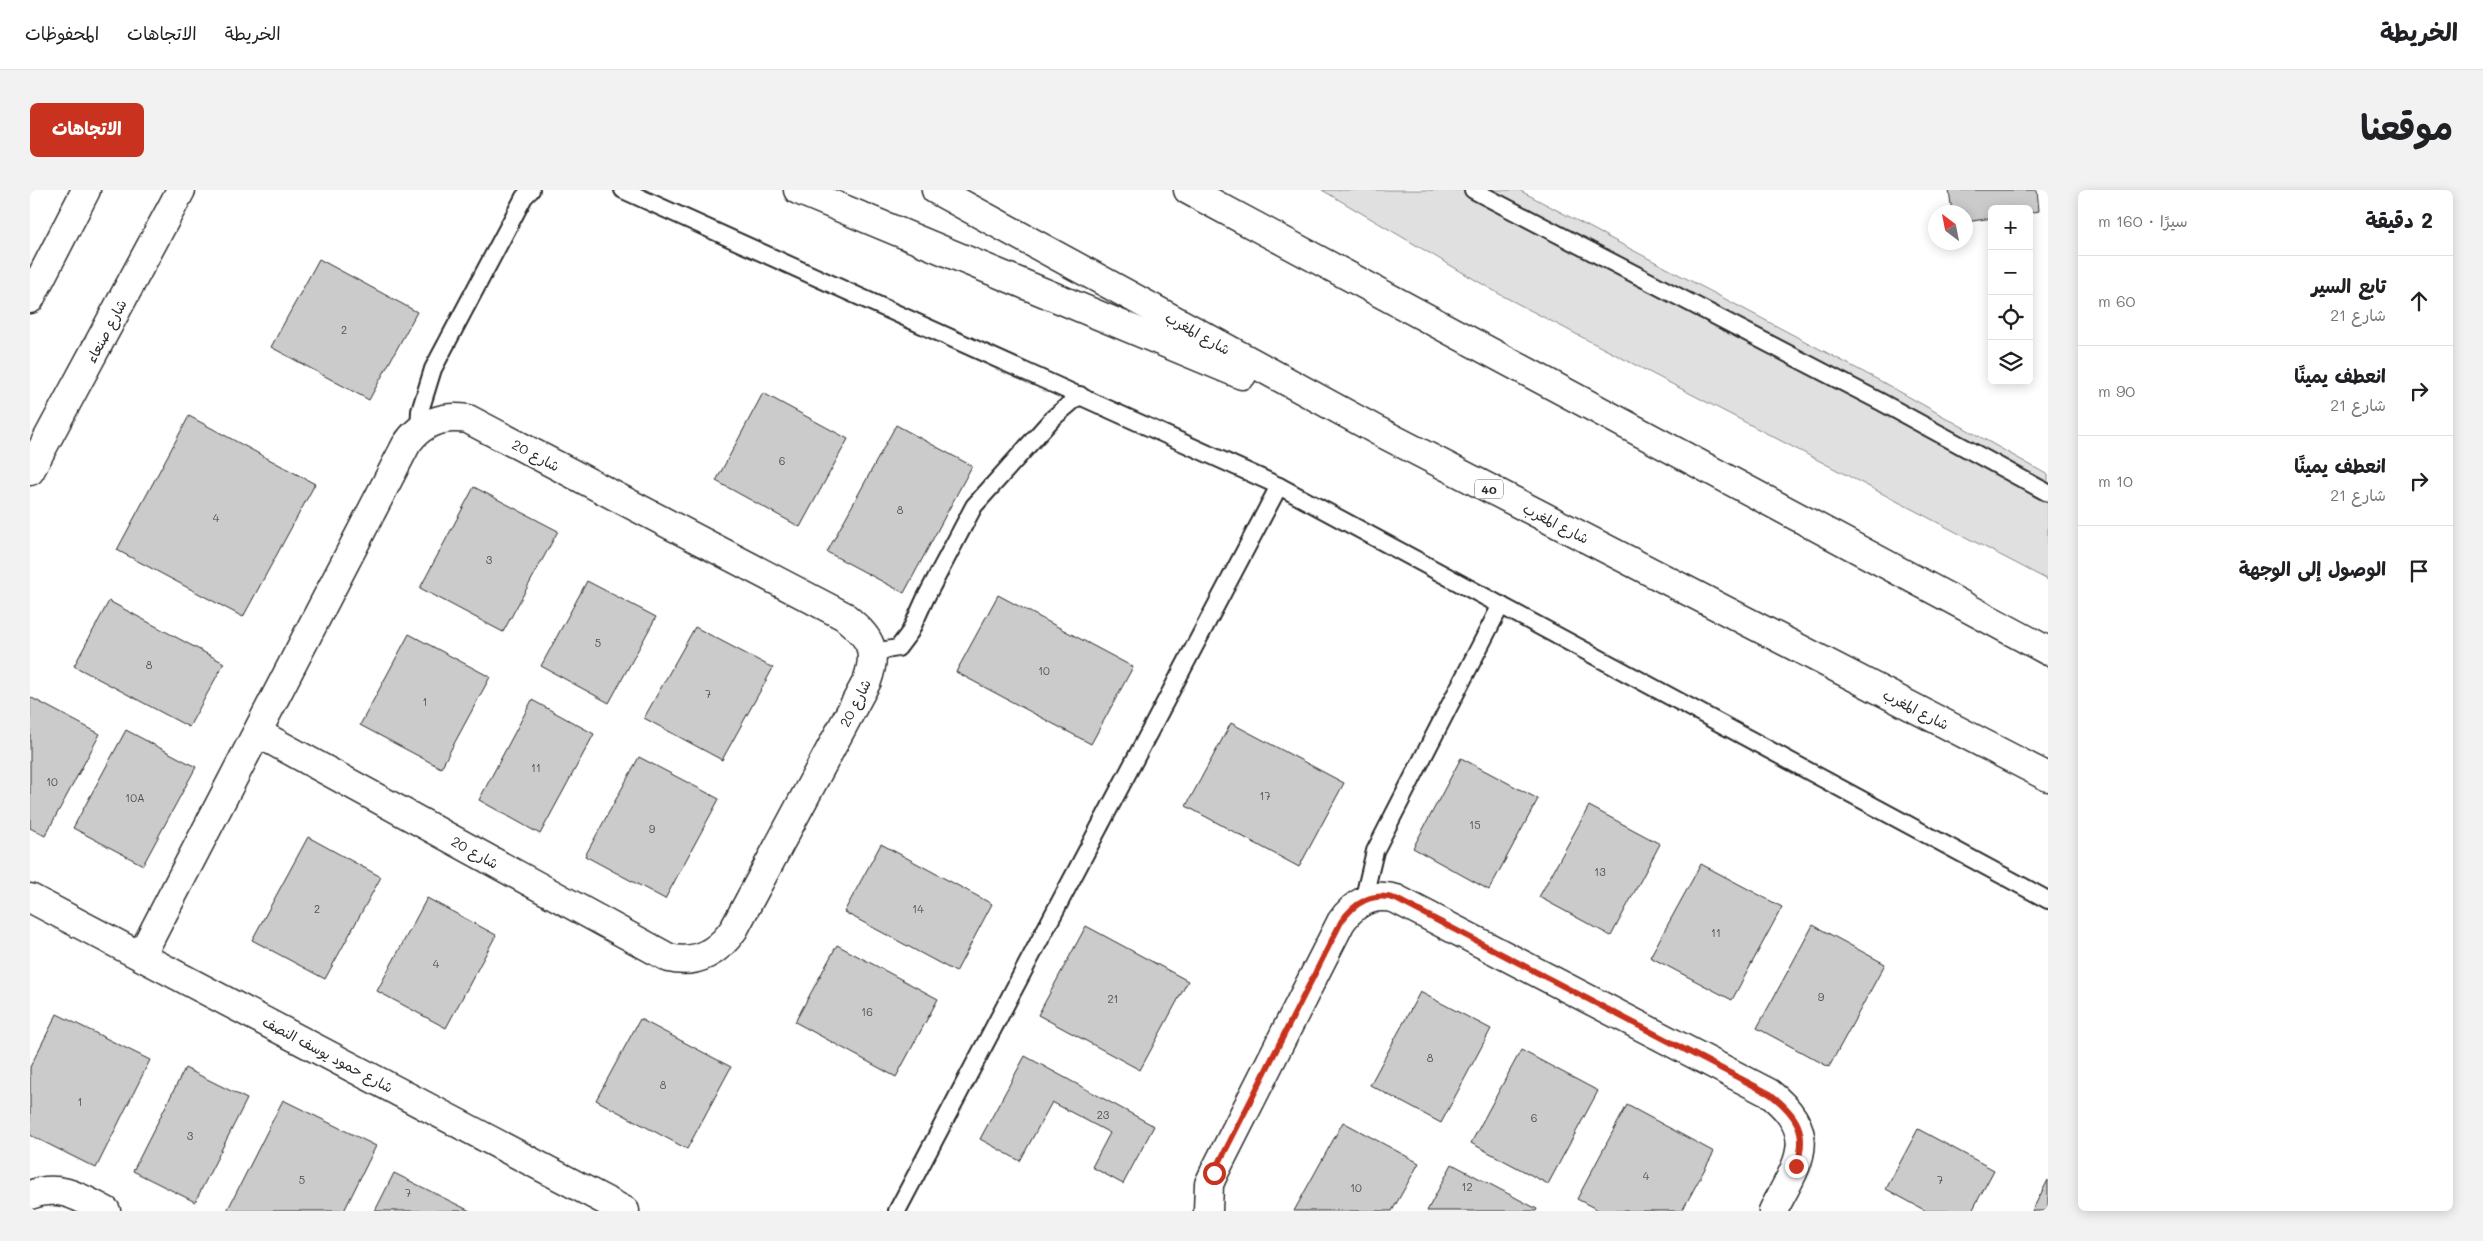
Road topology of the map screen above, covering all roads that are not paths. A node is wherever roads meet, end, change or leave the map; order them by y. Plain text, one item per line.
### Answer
1 (86, 190) edge
2 (181, 190) edge
3 (531, 190) edge
4 (623, 190) edge
5 (798, 190) edge
6 (936, 190) edge
7 (1188, 190) edge
8 (1224, 190) edge
9 (1473, 190) edge
10 (30, 299) edge
11 (1442, 326) junction
12 (1080, 395) junction
13 (419, 430) junction
14 (1378, 432) junction
15 (30, 471) edge
16 (1279, 486) junction
17 (2048, 493) edge
18 (1501, 605) junction
19 (2048, 651) edge
20 (873, 652) junction
21 (258, 733) junction
22 (2048, 778) edge
23 (30, 898) edge
24 (2048, 900) edge
25 (1364, 901) junction
26 (141, 956) junction
27 (30, 1195) edge
28 (106, 1211) edge
29 (625, 1211) edge
30 (898, 1211) edge
31 (1208, 1211) edge
32 (1773, 1211) edge

1 - 10 main road
2 - 15 main road, شارع صنعاء
3 - 13 lane
4 - 12 lane
5 - 14 main road
6 - 14 main road, شارع المغرب / 40
7 - 11 main road
8 - 11 main road
9 - 17 lane
11 - 19 main road
12 - 16 lane
12 - 20 lane
13 - 20 main road, شارع 20
13 - 21 main road, شارع 20
14 - 22 main road, شارع المغرب / 40
16 - 18 lane
16 - 30 lane
18 - 24 lane
18 - 25 lane
20 - 21 main road, شارع 20
21 - 26 main road, شارع 20
23 - 26 main road, شارع حمود يوسف النصف
25 - 31 main road
25 - 32 main road
26 - 29 main road, شارع حمود يوسف النصف
27 - 28 main road

